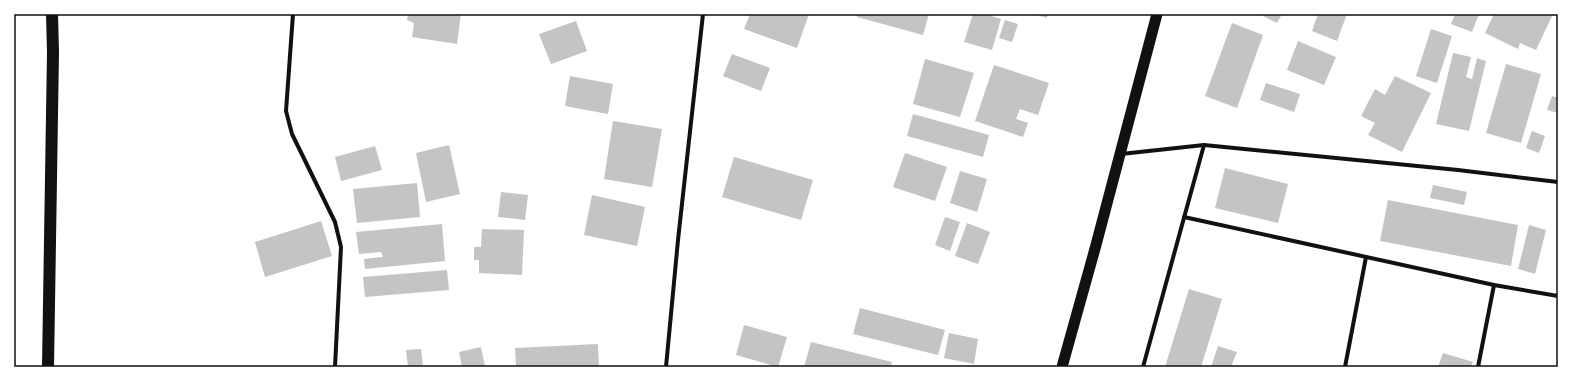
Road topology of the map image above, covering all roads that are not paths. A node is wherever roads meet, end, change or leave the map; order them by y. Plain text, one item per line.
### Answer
1 (52, 14) edge
2 (293, 14) edge
3 (703, 14) edge
4 (1157, 14) edge
5 (1204, 145) junction
6 (1120, 154) junction
7 (1558, 182) edge
8 (1184, 217) junction
9 (1366, 257) junction
10 (1494, 285) junction
11 (1558, 296) edge
12 (48, 367) edge
13 (335, 367) edge
14 (666, 367) edge
15 (1062, 367) edge
16 (1143, 367) edge
17 (1345, 367) edge
18 (1478, 367) edge

1 - 12 highway
2 - 13 street
3 - 14 street
4 - 6 highway
5 - 6 street
5 - 7 street
5 - 8 street
6 - 15 highway
8 - 9 street
8 - 16 street
9 - 10 street
9 - 17 street
10 - 11 street
10 - 18 street

